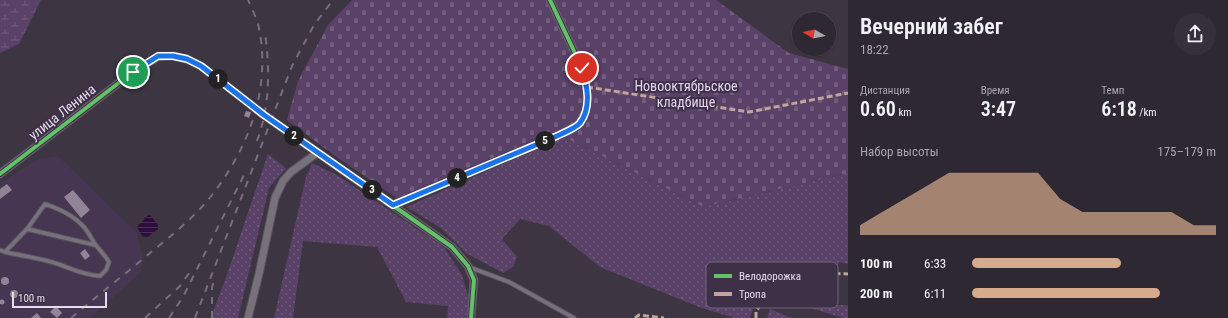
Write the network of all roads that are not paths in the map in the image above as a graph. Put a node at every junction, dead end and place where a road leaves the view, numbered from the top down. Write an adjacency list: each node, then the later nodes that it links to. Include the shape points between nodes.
1 (550, 0): 4 (street, via 582,68 588,87 586,110 579,124 557,136)
2 (317, 153): 3 (street, улица Ленина, via 201,66 187,59 158,56 133,72); 4 (street, улица Ленина); 10 (street, via 291,172 283,181 275,198)
3 (0, 174)
4 (393, 205): 9 (street, улица Ленина, via 452,247)
5 (27, 229): 6 (lane); 6 (lane, via 46,204 74,218 86,230); 8 (lane)
6 (95, 245): 8 (lane, via 109,262 100,276 90,276 57,263)
7 (0, 250): 8 (lane)
8 (5, 252)
9 (468, 266): 11 (street, улица Ленина, via 474,280); 12 (lane, via 509,282)
10 (248, 318)
11 (470, 318)
12 (574, 318)

